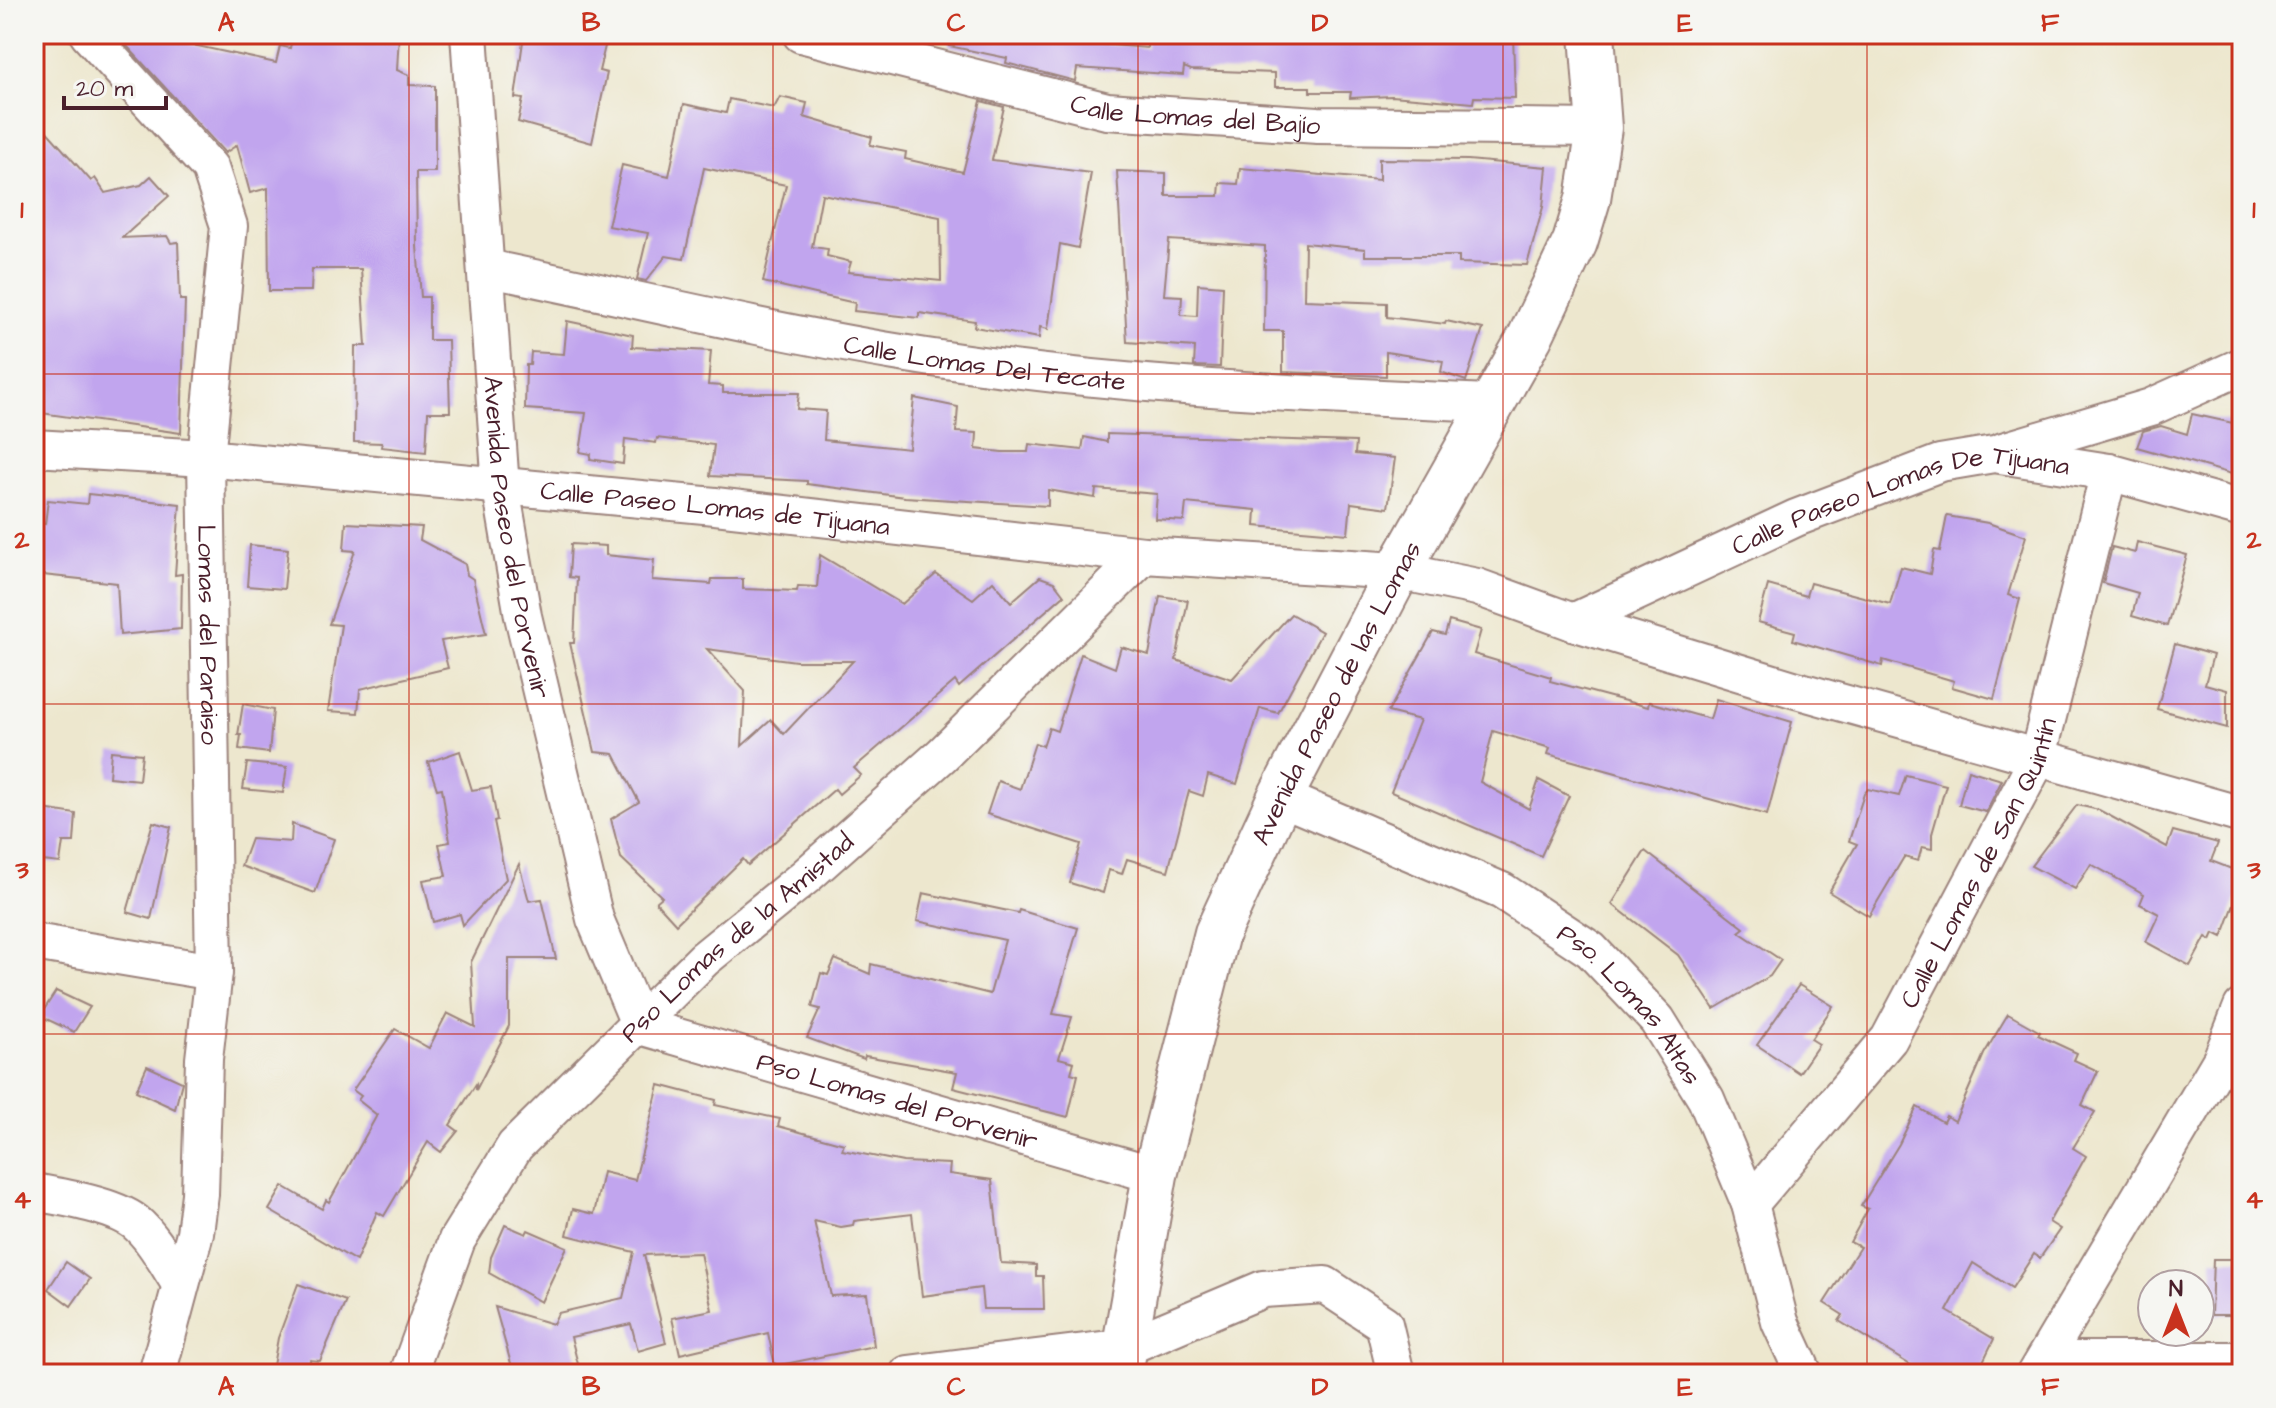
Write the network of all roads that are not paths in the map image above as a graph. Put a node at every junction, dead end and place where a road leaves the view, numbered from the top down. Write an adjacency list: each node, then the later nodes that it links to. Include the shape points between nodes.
1 (88, 34): 11 (street, Lomas del Paraiso, via 210,168 229,226)
2 (469, 34): 6 (street, Avenida Paseo del Porvenir)
3 (801, 34): 5 (street, Calle Lomas del Bajío, via 1107,111 1318,125)
4 (1592, 34): 5 (street, Avenida Paseo de las Lomas)
5 (1599, 128): 8 (street, Avenida Paseo de las Lomas, via 1575,242 1530,337)
6 (486, 268): 8 (street, Calle Lomas Del Tecate, via 895,352 1107,378); 13 (street, Avenida Paseo del Porvenir)
7 (2242, 366): 10 (street, via 2151,407)
8 (1490, 403): 16 (street, Avenida Paseo de las Lomas)
9 (34, 448): 11 (street, Calle Paseo Lomas de Tijuana)
10 (1994, 454): 12 (street, Calle Paseo Lomas De Tijuana); 17 (street, Calle Paseo Lomas De Tijuana, via 1940,463 1796,518)
11 (206, 458): 13 (street, Calle Paseo Lomas de Tijuana); 22 (street, Lomas del Paraiso)
12 (2109, 472): 14 (street, Calle Paseo Lomas De Tijuana); 18 (street, Calle Lomas de San Quintín)
13 (501, 488): 15 (street, Calle Paseo Lomas de Tijuana, via 715,506); 24 (street, Avenida Paseo del Porvenir, via 523,616 595,919)
14 (2242, 509)
15 (1144, 555): 16 (street, Calle Paseo Lomas de Tijuana); 24 (street, Pso Lomas de la Amistad, via 942,755 704,959)
16 (1398, 571): 17 (street, via 1477,587); 19 (street, Avenida Paseo de las Lomas)
17 (1573, 622): 18 (street)
18 (2037, 760): 20 (street); 28 (street, Calle Lomas de San Quintín, via 1889,1039)
19 (1280, 797): 26 (street, Avenida Paseo de las Lomas, via 1217,933); 28 (street, Pso. Lomas Altas, via 1502,891 1591,950 1657,1020 1706,1099)
20 (2242, 815)
21 (34, 942): 22 (street)
22 (214, 972): 29 (street, Lomas del Paraiso, via 204,1059 200,1194 195,1233)
23 (2242, 1007): 25 (street)
24 (640, 1026): 26 (street, Pso Lomas del Porvenir); 34 (street, Pso Lomas de la Amistad, via 594,1064 515,1146 457,1240)
25 (2231, 1060): 32 (street)
26 (1155, 1175): 30 (street, Avenida Paseo de las Lomas)
27 (34, 1192): 29 (street, via 74,1199 132,1220)
28 (1750, 1204): 37 (street, Pso. Lomas Altas, via 1780,1322)
29 (179, 1282): 33 (street, Lomas del Paraiso)
30 (1123, 1360): 35 (street); 36 (street, via 1263,1289 1325,1285 1384,1324)
31 (2242, 1360): 32 (street)
32 (2040, 1367)
33 (157, 1374)
34 (408, 1374)
35 (908, 1374)
36 (1396, 1374)
37 (1804, 1374)

